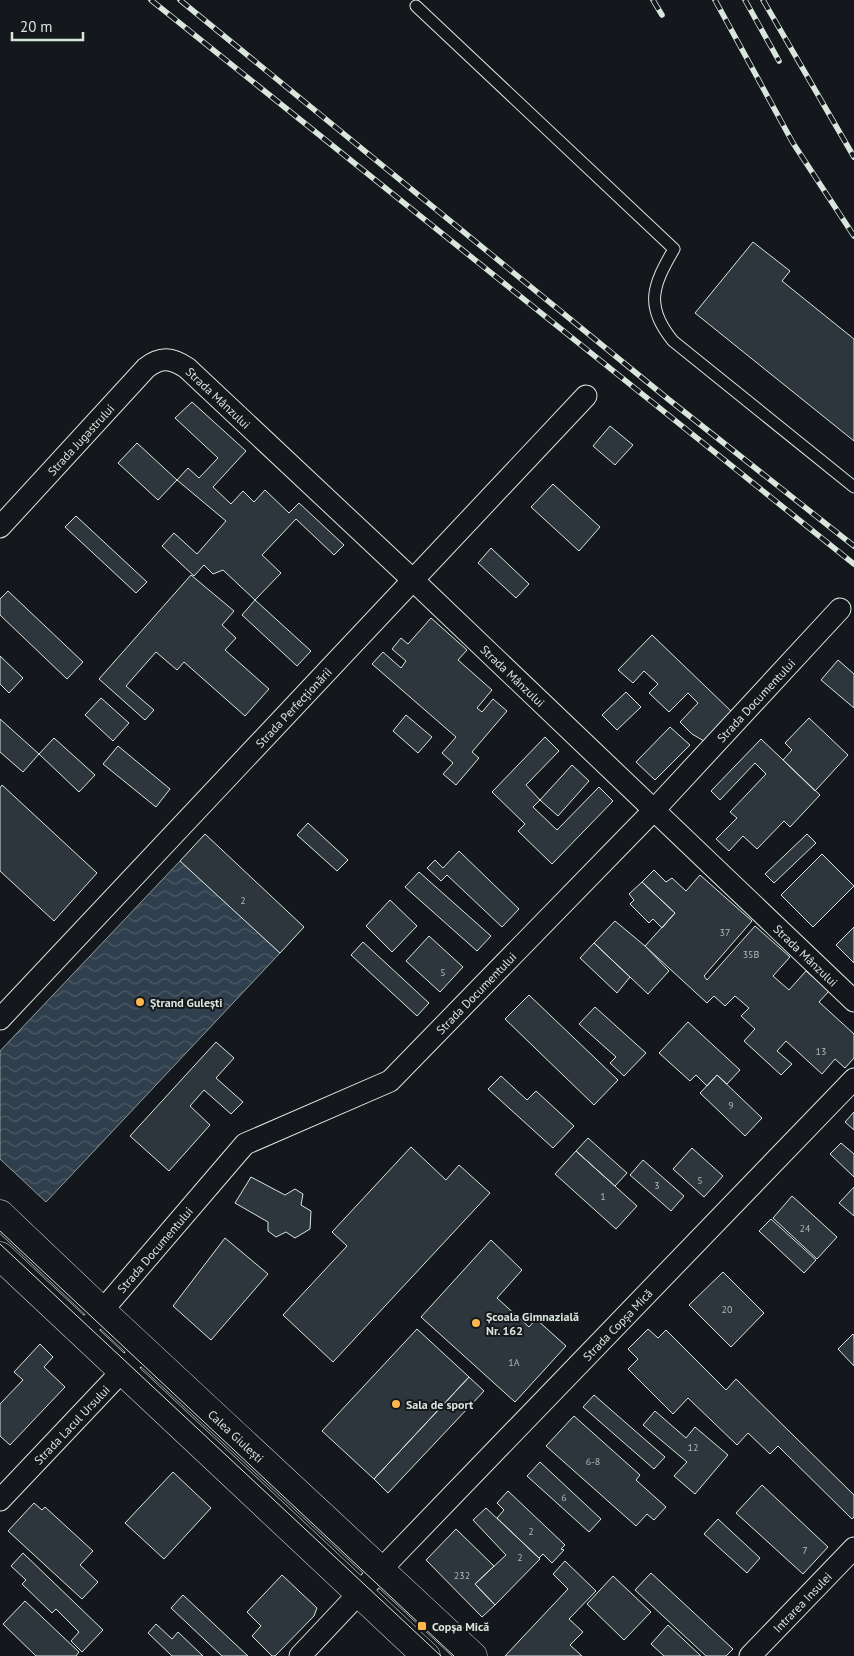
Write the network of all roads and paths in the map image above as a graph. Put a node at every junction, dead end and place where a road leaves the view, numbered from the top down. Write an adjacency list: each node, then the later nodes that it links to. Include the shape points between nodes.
1 (416, 6): 4 (lane, via 674,249 656,286 654,303 656,316 673,341)
2 (165, 359): 5 (street, Strada Jugastrului, via 146,368); 6 (street, Strada Mânzului, via 187,368)
3 (586, 396): 6 (street, Strada Perfecționării)
4 (854, 486)
5 (0, 527)
6 (414, 581): 8 (street, Strada Mânzului); 10 (street, Strada Perfecționării)
7 (840, 609): 8 (street, Strada Documentului)
8 (653, 811): 9 (street, Strada Mânzului); 14 (street, Strada Documentului, via 390,1081 245,1144)
9 (854, 1001)
10 (0, 1019)
11 (854, 1079): 20 (street, Strada Copșa Mică)
12 (0, 1214): 14 (main road, Calea Giulești)
13 (0, 1256): 15 (main road)
14 (102, 1311): 15 (street, Strada Documentului); 16 (main road, Calea Giulești)
15 (83, 1333): 17 (main road)
16 (143, 1349): 17 (street, Strada Lacul Ursului); 20 (main road, Calea Giulești)
17 (122, 1371): 18 (street, Strada Lacul Ursului); 21 (main road)
18 (0, 1500)
19 (854, 1548): 25 (street, Intrarea Insulei)
20 (380, 1570): 21 (street, Strada Copșa Mică); 24 (main road, Calea Giulești)
21 (360, 1593): 22 (street, Strada Copșa Mică); 23 (main road)
22 (300, 1656)
23 (426, 1656)
24 (473, 1656)
25 (750, 1656)

